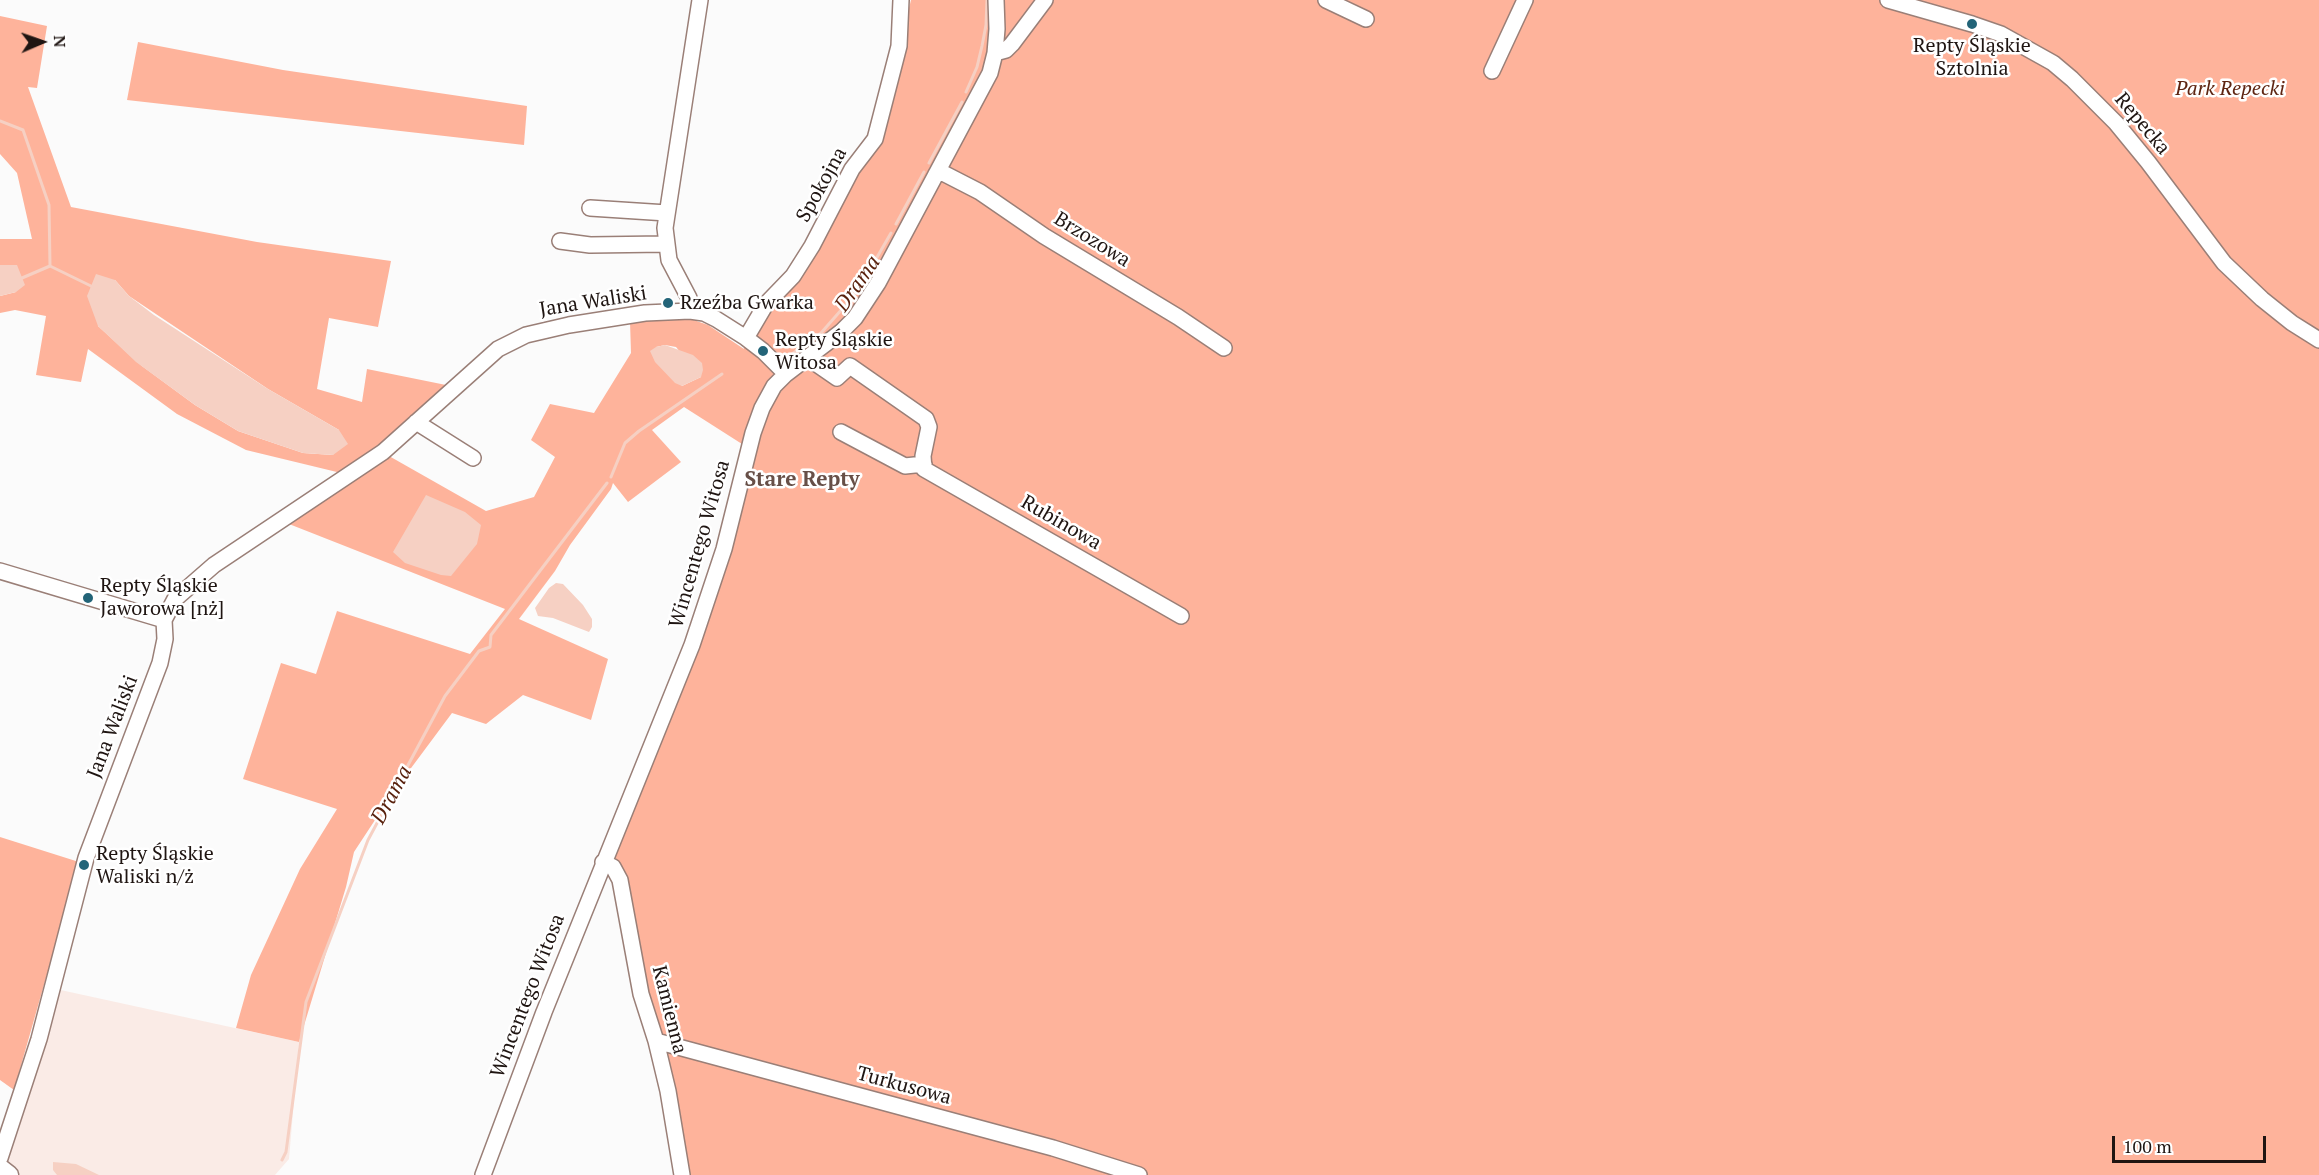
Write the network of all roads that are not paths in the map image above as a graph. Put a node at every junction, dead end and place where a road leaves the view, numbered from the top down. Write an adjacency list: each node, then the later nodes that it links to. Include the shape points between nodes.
1 (700, 0): 13 (street)
2 (901, 0): 17 (street, Spokojna, via 899,46 875,139 852,169 813,246 793,276 766,304)
3 (996, 0): 9 (street, Wincentego Witosa)
4 (1045, 0): 9 (street, via 1012,44)
5 (1326, 0): 8 (street)
6 (1525, 0): 10 (street)
7 (1888, 0): 18 (street, Repecka, via 2001,34 2053,63 2116,123 2238,277 2292,323)
8 (1366, 19)
9 (995, 53): 11 (street, Wincentego Witosa, via 980,94)
10 (1492, 71)
11 (936, 174): 19 (street, Brzozowa, via 943,173 980,192); 20 (street, Wincentego Witosa, via 864,307)
12 (590, 208): 13 (street)
13 (667, 213): 15 (street)
14 (561, 241): 15 (street, via 590,245)
15 (665, 244): 16 (street)
16 (690, 311): 17 (street, Jana Waliski, via 704,313); 22 (street, Jana Waliski, via 645,313 525,335 498,349)
17 (746, 338): 21 (street, Jana Waliski)
18 (2319, 340)
19 (1224, 348)
20 (808, 358): 21 (street, Wincentego Witosa); 25 (street, via 837,378 850,366 926,419)
21 (786, 374): 29 (street, Wincentego Witosa, via 762,408 699,626)
22 (416, 422): 24 (street); 28 (street, Jana Waliski, via 383,452 190,584 175,599)
23 (841, 432): 25 (street, via 904,466)
24 (473, 458)
25 (924, 464): 27 (street, Rubinowa, via 924,469)
26 (0, 571): 28 (street)
27 (1181, 616)
28 (164, 620): 31 (street, Jana Waliski, via 160,663 86,858 39,1039)
29 (603, 862): 30 (street, Kamienna, via 613,867 620,880 642,994); 34 (street, Wincentego Witosa)
30 (656, 1041): 35 (street, Kamienna); 36 (street, Turkusowa)
31 (0, 1158)
32 (0, 1168): 33 (main road)
33 (9, 1175)
34 (483, 1175)
35 (682, 1175)
36 (1140, 1175)

